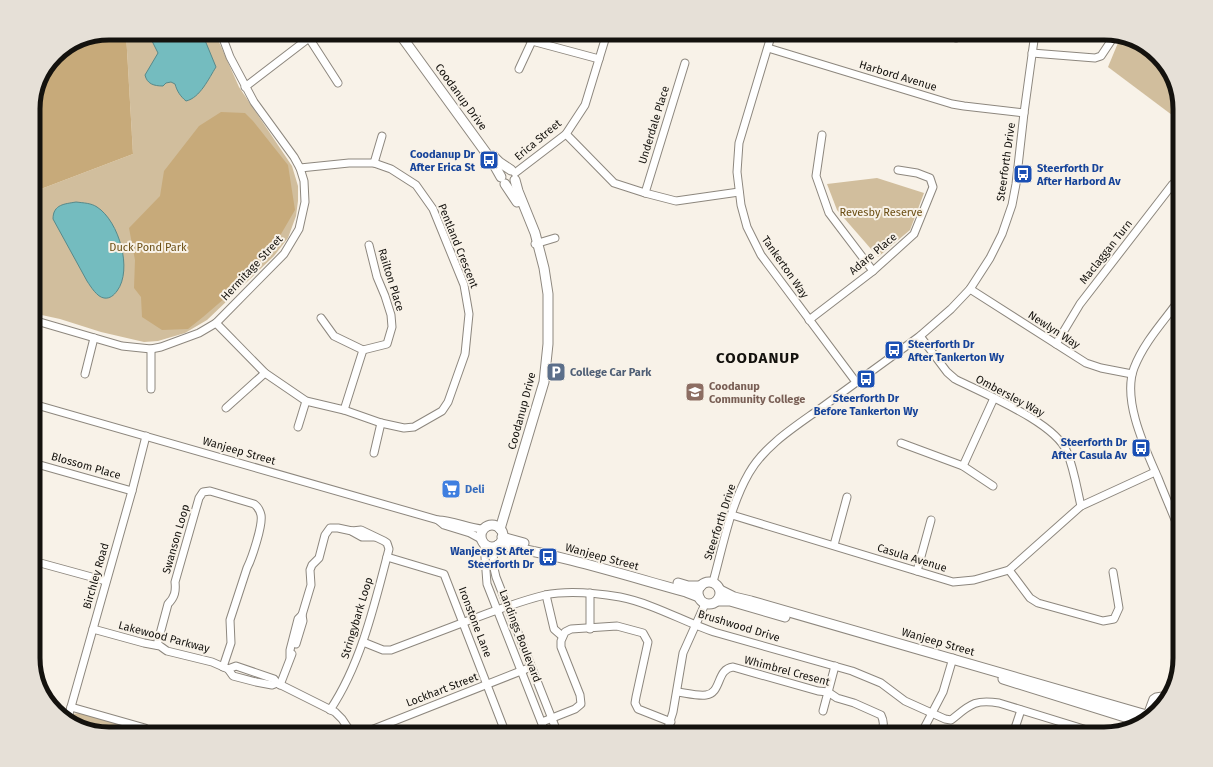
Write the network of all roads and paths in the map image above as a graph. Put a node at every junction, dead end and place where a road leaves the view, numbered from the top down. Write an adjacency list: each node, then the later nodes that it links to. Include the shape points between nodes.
1 (224, 40): 17 (street, Hermitage Street)
2 (306, 40): 17 (street)
3 (310, 40): 16 (street)
4 (404, 40): 26 (main road, Coodanup Drive)
5 (409, 40): 25 (main road, Coodanup Drive, via 495,158)
6 (605, 40): 13 (street, Erica Street)
7 (770, 40): 11 (street, Tankerton Way)
8 (1034, 40): 12 (street, Steerforth Drive)
9 (532, 41): 13 (street); 15 (street)
10 (1111, 41): 12 (street, via 1101,56 1094,58)
11 (768, 48): 18 (street, Harbord Avenue, via 952,104); 28 (street, Tankerton Way, via 739,143)
12 (1032, 53): 18 (street, Steerforth Drive)
13 (600, 59): 19 (street, Erica Street, via 585,105)
14 (685, 63): 29 (street, Underdale Place)
15 (519, 69)
16 (338, 83)
17 (246, 87): 23 (street, Hermitage Street)
18 (1024, 113): 34 (street, Steerforth Drive, via 1016,184 1009,213 990,258)
19 (566, 134): 25 (street, Erica Street); 29 (street, via 614,183)
20 (822, 135): 33 (street, via 816,176 829,213)
21 (382, 136): 22 (street)
22 (374, 163): 23 (street, Pentland Crescent); 55 (street, Pentland Crescent, via 391,169 416,185 433,209 464,285 469,314 465,354 448,402 442,411 414,427 404,428)
23 (300, 168): 39 (street, Hermitage Street, via 304,181 305,202 299,229 292,242 284,254)
24 (898, 170): 33 (street, Adare Place, via 930,178 933,187 914,234)
25 (514, 174): 26 (main road, via 504,171); 26 (main road, via 510,185); 31 (main road, Coodanup Drive)
26 (503, 180): 31 (main road, Coodanup Drive, via 520,207)
27 (1173, 183): 42 (street, Maclaggan Turn, via 1080,304)
28 (739, 192): 29 (street, via 676,201); 37 (street, Tankerton Way, via 747,226 755,245)
29 (645, 193)
30 (555, 238): 31 (street)
31 (536, 244): 72 (main road, Coodanup Drive, via 544,300 542,365 501,510)
32 (369, 245): 44 (street, Railton Place, via 377,277 389,306 392,327 387,344)
33 (872, 270): 37 (street, Adare Place)
34 (970, 289): 40 (street, Steerforth Drive); 42 (street, Newlyn Way)
35 (1173, 309): 47 (street, via 1143,350)
36 (321, 318): 44 (street, via 334,336)
37 (809, 320): 48 (street, Tankerton Way)
38 (40, 322): 41 (street, Hermitage Street)
39 (216, 323): 43 (street, Hermitage Street, via 193,336); 45 (street, Pentland Crescent)
40 (920, 336): 48 (street, Steerforth Drive); 50 (street, Ombersley Way, via 955,379)
41 (94, 338): 43 (street, Hermitage Street, via 122,346); 46 (street)
42 (1056, 344): 47 (street, Newlyn Way, via 1086,363)
43 (151, 349): 49 (street)
44 (363, 350): 54 (street)
45 (265, 373): 51 (street, Pentland Crescent); 53 (street)
46 (85, 374)
47 (1132, 374): 62 (street, via 1131,389 1137,424)
48 (856, 382): 68 (street, Steerforth Drive, via 782,436 758,460 741,488)
49 (151, 389)
50 (994, 398): 61 (street); 66 (street, Ombersley Way, via 1029,416 1053,433 1066,451)
51 (306, 401): 54 (street, Pentland Crescent); 56 (street)
52 (40, 406): 57 (street, Wanjeep Street)
53 (226, 408)
54 (344, 410): 55 (street, Pentland Crescent)
55 (381, 422): 59 (street)
56 (298, 427)
57 (146, 436): 64 (street, Birchley Road); 69 (street, Wanjeep Street)
58 (901, 443): 61 (street)
59 (374, 453)
60 (40, 465): 64 (street, Blossom Place)
61 (963, 466): 63 (street)
62 (1155, 472): 66 (street, Casula Avenue); 67 (street)
63 (993, 486)
64 (132, 491): 80 (street, Birchley Road)
65 (846, 497): 74 (street)
66 (1081, 506): 77 (street, Casula Avenue)
67 (1173, 515)
68 (732, 516): 74 (street, Casula Avenue); 81 (street, Steerforth Drive)
69 (438, 520): 71 (street, Wanjeep Street); 73 (street, Wanjeep Street, via 444,525 470,533)
70 (931, 520): 78 (street)
71 (483, 529): 72 (main road, via 488,526); 73 (main road)
72 (498, 537): 73 (main road, via 490,547); 82 (main road, Wanjeep Street, via 688,586); 86 (main road, Wanjeep Street, via 543,553 686,592); 88 (street, Landings Boulevard, via 493,564)
73 (482, 541): 89 (street, Landings Boulevard, via 488,584)
74 (834, 545): 78 (street, Casula Avenue)
75 (387, 557): 90 (street, Ironstone Lane, via 444,574); 95 (street, Stringybark Loop); 102 (street, Stringybark Loop, via 389,549 382,539 361,530 330,528 325,535 319,558 310,570 311,586 302,615 303,622 294,651)
76 (40, 563): 80 (street)
77 (1009, 570): 78 (street, Casula Avenue, via 974,580 953,582); 79 (street, via 1030,598 1038,603 1103,621 1114,620 1119,608)
78 (917, 571)
79 (1113, 572)
80 (106, 581): 92 (street, Birchley Road)
81 (713, 582): 82 (main road, via 706,582); 83 (main road)
82 (700, 586): 86 (main road, via 698,591)
83 (720, 590): 87 (main road); 97 (main road, Wanjeep Street, via 734,597)
84 (590, 593): 85 (street, Brushwood Drive); 91 (street, Brushwood Drive, via 647,604); 93 (street)
85 (546, 595): 88 (street, Brushwood Drive); 94 (street, via 554,629)
86 (702, 601): 87 (main road, via 712,604); 91 (street)
87 (717, 601): 97 (main road, Wanjeep Street, via 730,601)
88 (508, 606): 89 (street, Brushwood Drive); 99 (street, Landings Boulevard)
89 (497, 610): 90 (street, Brushwood Drive); 101 (street, Landings Boulevard)
90 (463, 623): 95 (street, Brushwood Drive, via 391,650 383,650); 103 (street, Ironstone Lane)
91 (695, 625): 98 (street, Brushwood Drive); 104 (street, via 683,653)
92 (93, 629): 96 (street, Lakewood Parkway); 107 (street, Birchley Road)
93 (590, 629): 94 (street, via 567,630); 117 (street, via 617,626 646,636 648,646 637,687 636,706 641,711)
94 (562, 636): 115 (street, via 561,646 581,704)
95 (363, 642): 108 (street, Stringybark Loop)
96 (157, 645): 100 (street, Lakewood Parkway, via 167,651 212,662); 100 (street, Swanson Loop, via 168,604 176,590 175,582 199,498 203,492 254,504 261,515 261,523 230,620 231,643)
97 (952, 661): 113 (street, via 943,692); 114 (main road, Wanjeep Street)
98 (835, 666): 105 (street); 113 (street, Brushwood Drive, via 881,683 905,702)
99 (532, 667): 101 (street, Lockhart Street); 115 (street, Landings Boulevard)
100 (225, 668): 102 (street, Lakewood Parkway, via 236,666 269,676)
101 (521, 671): 103 (street, Lockhart Street); 116 (street, Landings Boulevard)
102 (278, 684): 108 (street, Lakewood Parkway)
103 (487, 685): 120 (street, Lockhart Street); 121 (street, Ironstone Lane)
104 (678, 692): 105 (street, Whimbrel Cresent, via 706,695 712,693 723,672 733,667); 117 (street)
105 (828, 692): 111 (street); 125 (street, Whimbrel Cresent, via 881,715)
106 (1162, 696): 110 (street, via 1153,699)
107 (71, 706): 112 (street, Birchley Road); 118 (street)
108 (330, 710): 119 (street, Lakewood Parkway, via 339,715)
109 (1021, 710): 113 (street, Brushwood Drive, via 988,701 977,702 967,707 951,720); 127 (street); 128 (street, Brushwood Drive)
110 (1150, 710)
111 (823, 711)
112 (68, 714)
113 (931, 714): 126 (street)
114 (1140, 717)
115 (551, 718): 116 (street); 123 (street, Landings Boulevard)
116 (542, 722): 122 (street, Landings Boulevard)
117 (670, 722): 124 (street)
118 (142, 727)
119 (347, 727)
120 (379, 727)
121 (503, 727)
122 (543, 727)
123 (554, 727)
124 (668, 727)
125 (884, 727)
126 (924, 727)
127 (1015, 727)
128 (1077, 727)

